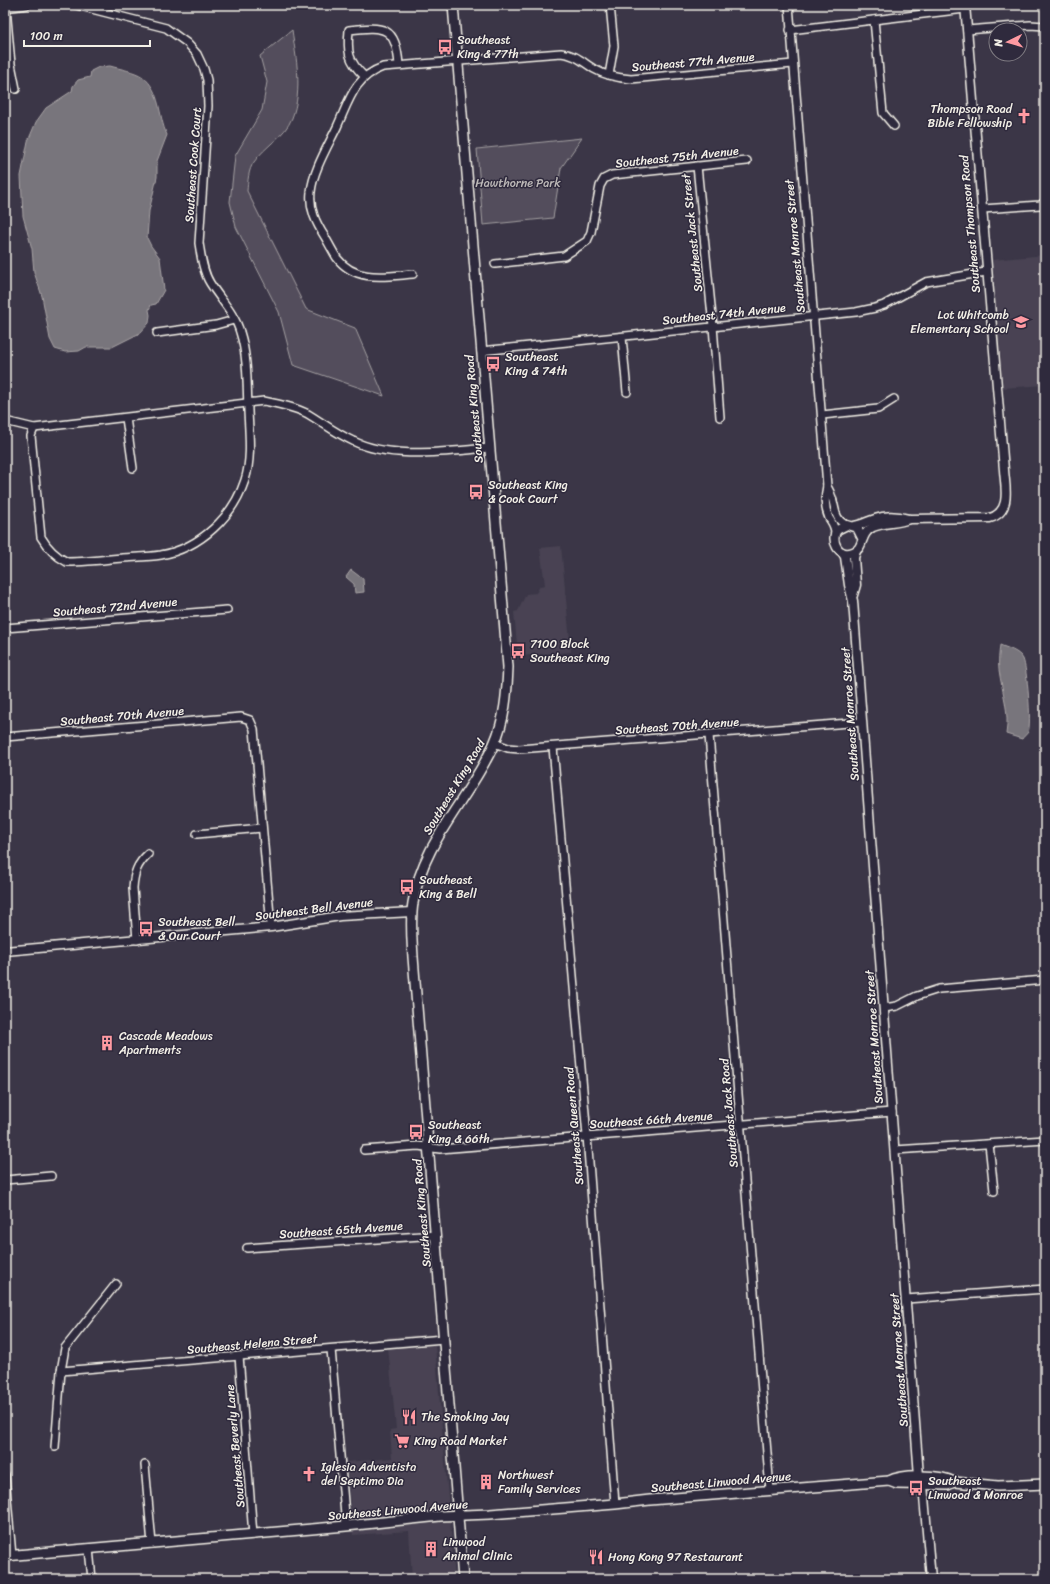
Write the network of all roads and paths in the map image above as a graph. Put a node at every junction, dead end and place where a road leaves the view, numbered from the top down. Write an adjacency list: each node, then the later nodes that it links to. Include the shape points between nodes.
1 (27, 5): 7 (street)
2 (76, 5): 27 (street, Southeast Cook Court, via 166,28 187,43 197,54 207,80 208,106 199,243 209,282)
3 (453, 5): 12 (main road, Southeast King Road)
4 (610, 5): 15 (street, via 614,46)
5 (789, 5): 10 (street, Southeast Monroe Street)
6 (965, 7): 8 (street); 11 (street, Southeast Thompson Road)
7 (6, 8): 17 (street)
8 (874, 20): 10 (street); 18 (street, via 883,113)
9 (1045, 26): 11 (street)
10 (790, 30): 13 (street, Southeast Monroe Street)
11 (967, 30): 22 (street, Southeast Thompson Road)
12 (458, 62): 14 (street, Southeast 77th Avenue); 15 (street, Southeast 77th Avenue, via 561,53 577,56); 31 (main road, Southeast King Road)
13 (793, 64): 15 (street, Southeast 77th Avenue, via 639,79 623,79); 26 (street, Southeast Monroe Street)
14 (398, 65): 16 (street, Southeast 77th Avenue, via 372,70); 16 (street, via 398,50 389,33 379,28 349,30 347,44 350,58)
15 (609, 75)
16 (364, 76): 25 (street, via 357,85 315,176 311,205 316,222 345,267 366,276)
17 (16, 89)
18 (894, 126)
19 (747, 161): 20 (street, Southeast 75th Avenue)
20 (697, 166): 23 (street, Southeast 75th Avenue, via 612,175 604,179 600,186 587,241 564,256); 28 (street, Southeast Jack Street)
21 (1045, 202): 22 (street)
22 (982, 209): 24 (street, Southeast Thompson Road)
23 (495, 264)
24 (986, 272): 26 (street, Southeast 74th Avenue, via 926,282 875,308); 43 (street, Southeast Thompson Road, via 1005,503 1001,512 994,517)
25 (413, 274)
26 (813, 316): 28 (street, Southeast 74th Avenue); 35 (street, Southeast Monroe Street)
27 (234, 320): 29 (street, via 216,326); 34 (street, Southeast Cook Court, via 240,331 243,346)
28 (712, 326): 30 (street, Southeast 74th Avenue); 36 (street, Southeast Jack Street)
29 (157, 333)
30 (622, 337): 31 (street, Southeast 74th Avenue); 32 (street)
31 (481, 351): 40 (main road, Southeast King Road)
32 (627, 392)
33 (894, 399): 35 (street, via 878,409)
34 (248, 402): 37 (street); 39 (street, Southeast Cook Court, via 248,463 245,480 235,504 219,524 203,538 162,555 67,562 48,549 41,537 39,521 31,436); 40 (street, via 282,404 307,414 353,441 385,451)
35 (822, 415): 42 (street, Southeast Monroe Street)
36 (720, 417)
37 (126, 418): 39 (street); 41 (street)
38 (5, 422): 39 (street)
39 (34, 428)
40 (490, 448): 55 (main road, Southeast King Road, via 508,667 503,714)
41 (133, 468)
42 (827, 486): 44 (street, Southeast Monroe Street, via 836,515 841,522); 45 (street, Southeast Monroe Street, via 826,505)
43 (909, 519): 44 (street, via 899,516 884,517); 46 (street, via 900,523 876,526)
44 (851, 526): 45 (street, via 840,527); 46 (street, via 860,531)
45 (835, 533): 48 (street, via 835,543)
46 (862, 538): 47 (street)
47 (856, 551): 48 (street); 49 (street, Southeast Monroe Street, via 856,585)
48 (842, 552): 49 (street, Southeast Monroe Street, via 846,557 849,585)
49 (853, 595): 52 (street, Southeast Monroe Street)
50 (228, 610): 51 (street, Southeast 72nd Avenue)
51 (5, 628)
52 (862, 722): 53 (street, Southeast 70th Avenue); 65 (street, Southeast Monroe Street)
53 (709, 735): 56 (street, Southeast 70th Avenue); 67 (street, Southeast Jack Road)
54 (5, 737): 57 (street, Southeast 70th Avenue, via 241,717 250,720 254,730)
55 (494, 743): 56 (street, Southeast 70th Avenue, via 513,749); 60 (main road, Southeast King Road, via 430,852 417,884)
56 (553, 747): 68 (street, Southeast Queen Road)
57 (262, 828): 58 (street); 61 (street)
58 (197, 834)
59 (148, 854): 62 (street, via 139,863 133,881)
60 (412, 912): 61 (street, Southeast Bell Avenue, via 340,916); 71 (main road, Southeast King Road)
61 (271, 927): 62 (street, Southeast Bell Avenue)
62 (137, 940): 63 (street, Southeast Bell Avenue)
63 (5, 951)
64 (1045, 980): 65 (street, via 939,989 898,1006)
65 (884, 1008): 66 (street, Southeast Monroe Street)
66 (892, 1112): 67 (street, Southeast 66th Avenue); 73 (street, Southeast Monroe Street)
67 (740, 1125): 68 (street, Southeast 66th Avenue); 91 (street, Southeast Jack Road)
68 (586, 1136): 71 (street, Southeast 66th Avenue, via 440,1149); 92 (street, Southeast Queen Road)
69 (1045, 1140): 70 (street)
70 (989, 1144): 73 (street); 76 (street)
71 (429, 1147): 72 (street, Southeast 66th Avenue); 77 (main road, Southeast King Road)
72 (364, 1150)
73 (895, 1150): 81 (street, Southeast Monroe Street)
74 (51, 1176): 75 (street)
75 (5, 1180)
76 (994, 1191)
77 (436, 1235): 78 (street, Southeast 65th Avenue); 82 (main road, Southeast King Road)
78 (247, 1248)
79 (116, 1284): 85 (street, via 65,1348)
80 (1045, 1289): 81 (street)
81 (906, 1299): 89 (street, Southeast Monroe Street)
82 (444, 1339): 83 (street, Southeast Helena Street); 93 (main road, Southeast King Road)
83 (331, 1349): 84 (street, Southeast Helena Street); 94 (street)
84 (239, 1356): 85 (street, Southeast Helena Street); 95 (street, Southeast Beverly Lane)
85 (61, 1371): 86 (street)
86 (55, 1447)
87 (145, 1465): 96 (street)
88 (5, 1475): 98 (street)
89 (921, 1481): 90 (main road, Southeast Linwood Avenue, via 949,1479 954,1482 998,1486); 91 (main road, Southeast Linwood Avenue, via 896,1477 889,1481); 101 (street, Southeast Monroe Street)
90 (1045, 1484)
91 (770, 1490): 92 (main road, Southeast Linwood Avenue)
92 (615, 1504): 93 (main road, Southeast Linwood Avenue)
93 (458, 1516): 94 (main road, Southeast Linwood Avenue); 100 (main road, Southeast King Road)
94 (346, 1526): 95 (main road, Southeast Linwood Avenue)
95 (253, 1535): 96 (main road, Southeast Linwood Avenue)
96 (152, 1544): 97 (main road, Southeast Linwood Avenue)
97 (89, 1549): 98 (main road, Southeast Linwood Avenue); 99 (street)
98 (8, 1556)
99 (92, 1579)
100 (463, 1579)
101 (931, 1579)

